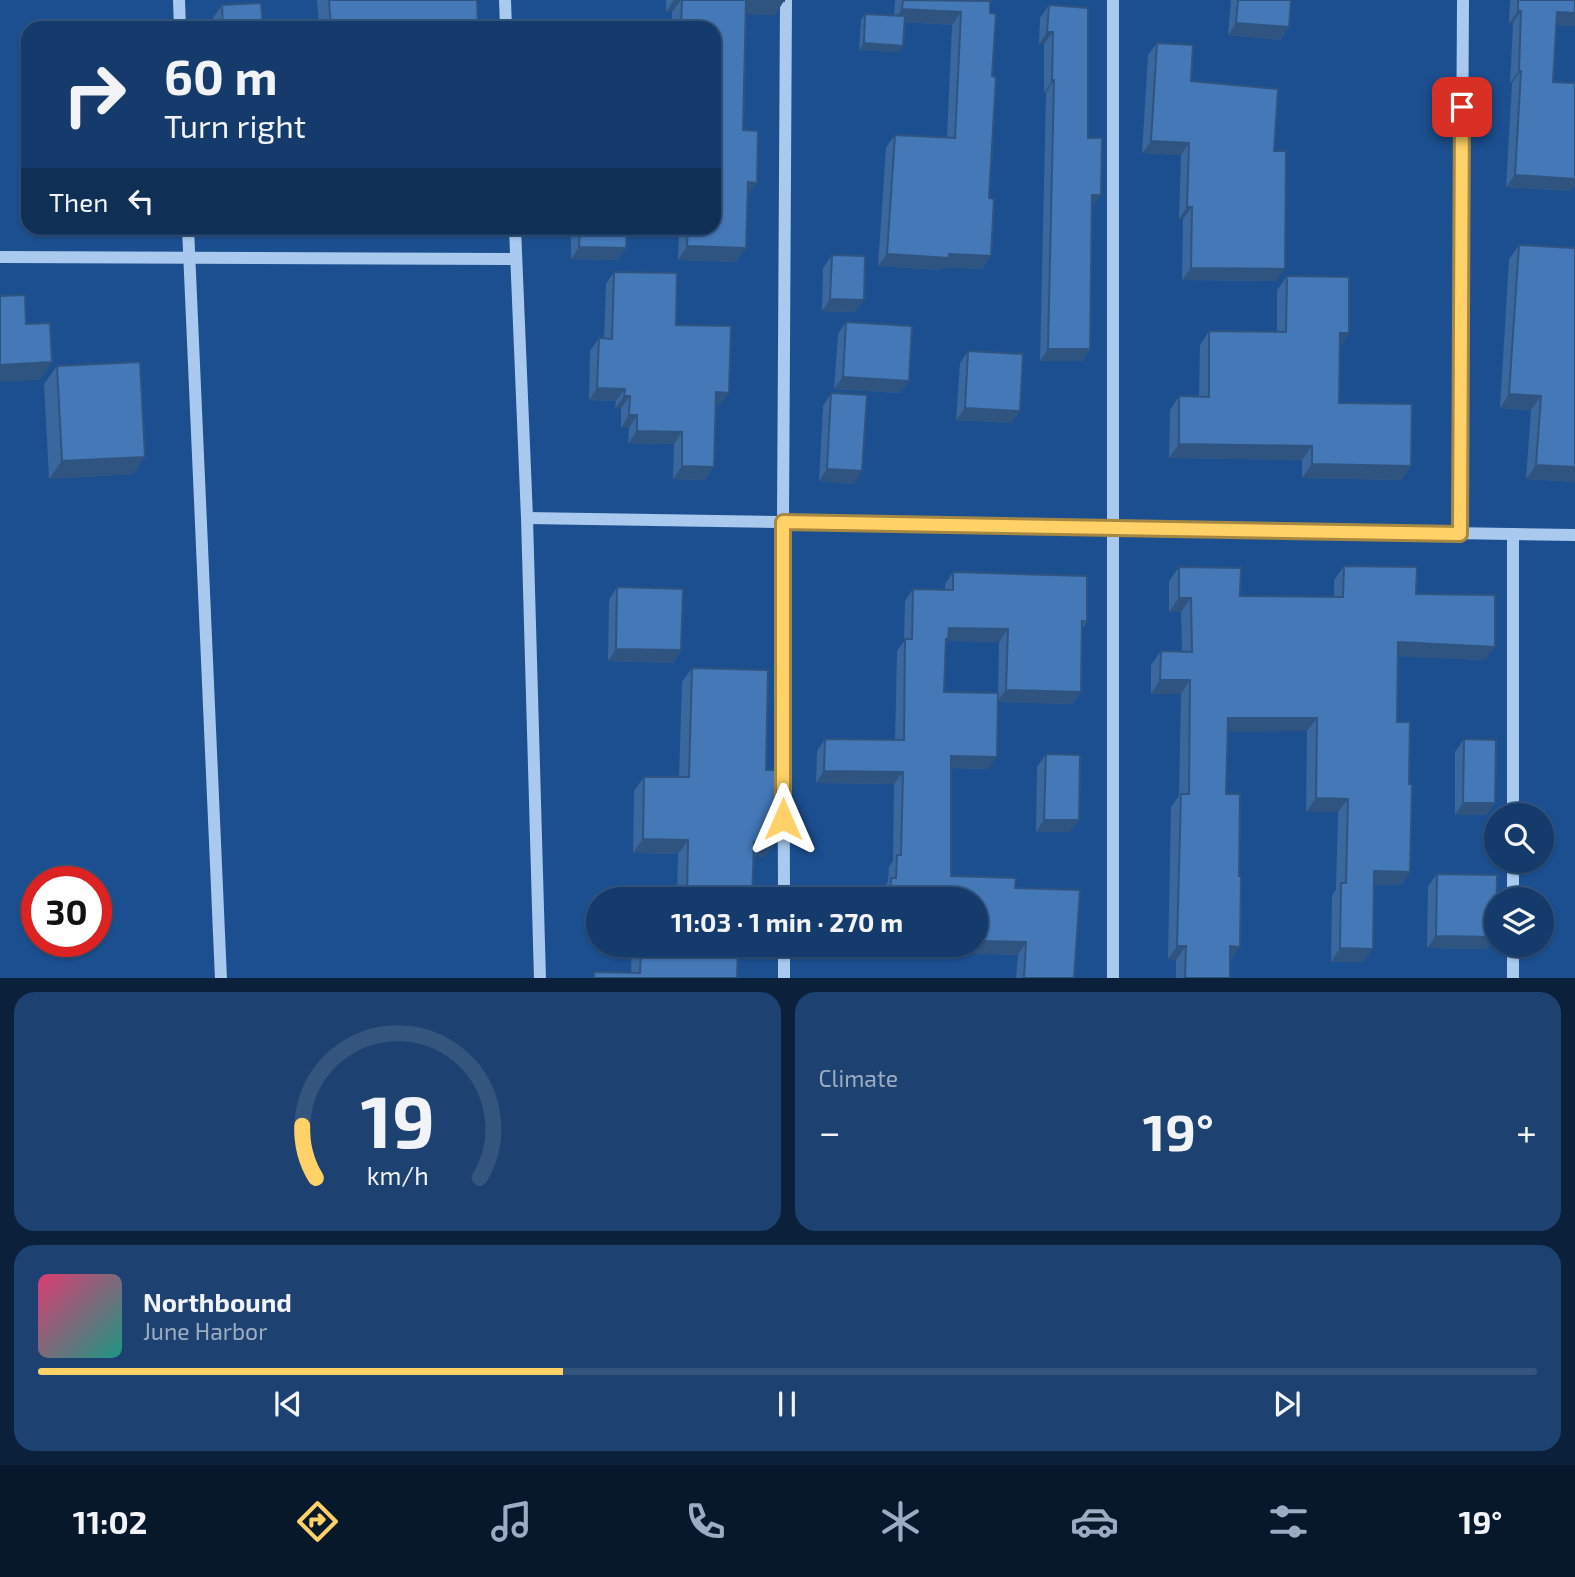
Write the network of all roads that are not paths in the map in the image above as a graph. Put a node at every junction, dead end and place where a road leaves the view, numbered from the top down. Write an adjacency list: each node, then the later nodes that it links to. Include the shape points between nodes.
1 (179, 0): 6 (street)
2 (505, 0): 7 (street)
3 (786, 0): 14 (street)
4 (1113, 0): 15 (street)
5 (1462, 0): 16 (street)
6 (180, 21)
7 (506, 21)
8 (188, 235): 11 (street)
9 (515, 235): 12 (street)
10 (0, 257): 11 (street)
11 (190, 258): 12 (street); 23 (street)
12 (516, 259): 13 (street)
13 (527, 518): 14 (street); 24 (street)
14 (783, 522): 15 (street); 20 (street)
15 (1114, 528): 16 (street); 26 (street)
16 (1460, 534): 17 (street)
17 (1513, 534): 18 (street); 19 (street)
18 (1575, 536)
19 (1513, 803)
20 (784, 887)
21 (784, 957): 25 (street)
22 (1513, 957): 27 (street)
23 (221, 978)
24 (540, 978)
25 (784, 978)
26 (1113, 978)
27 (1513, 978)

